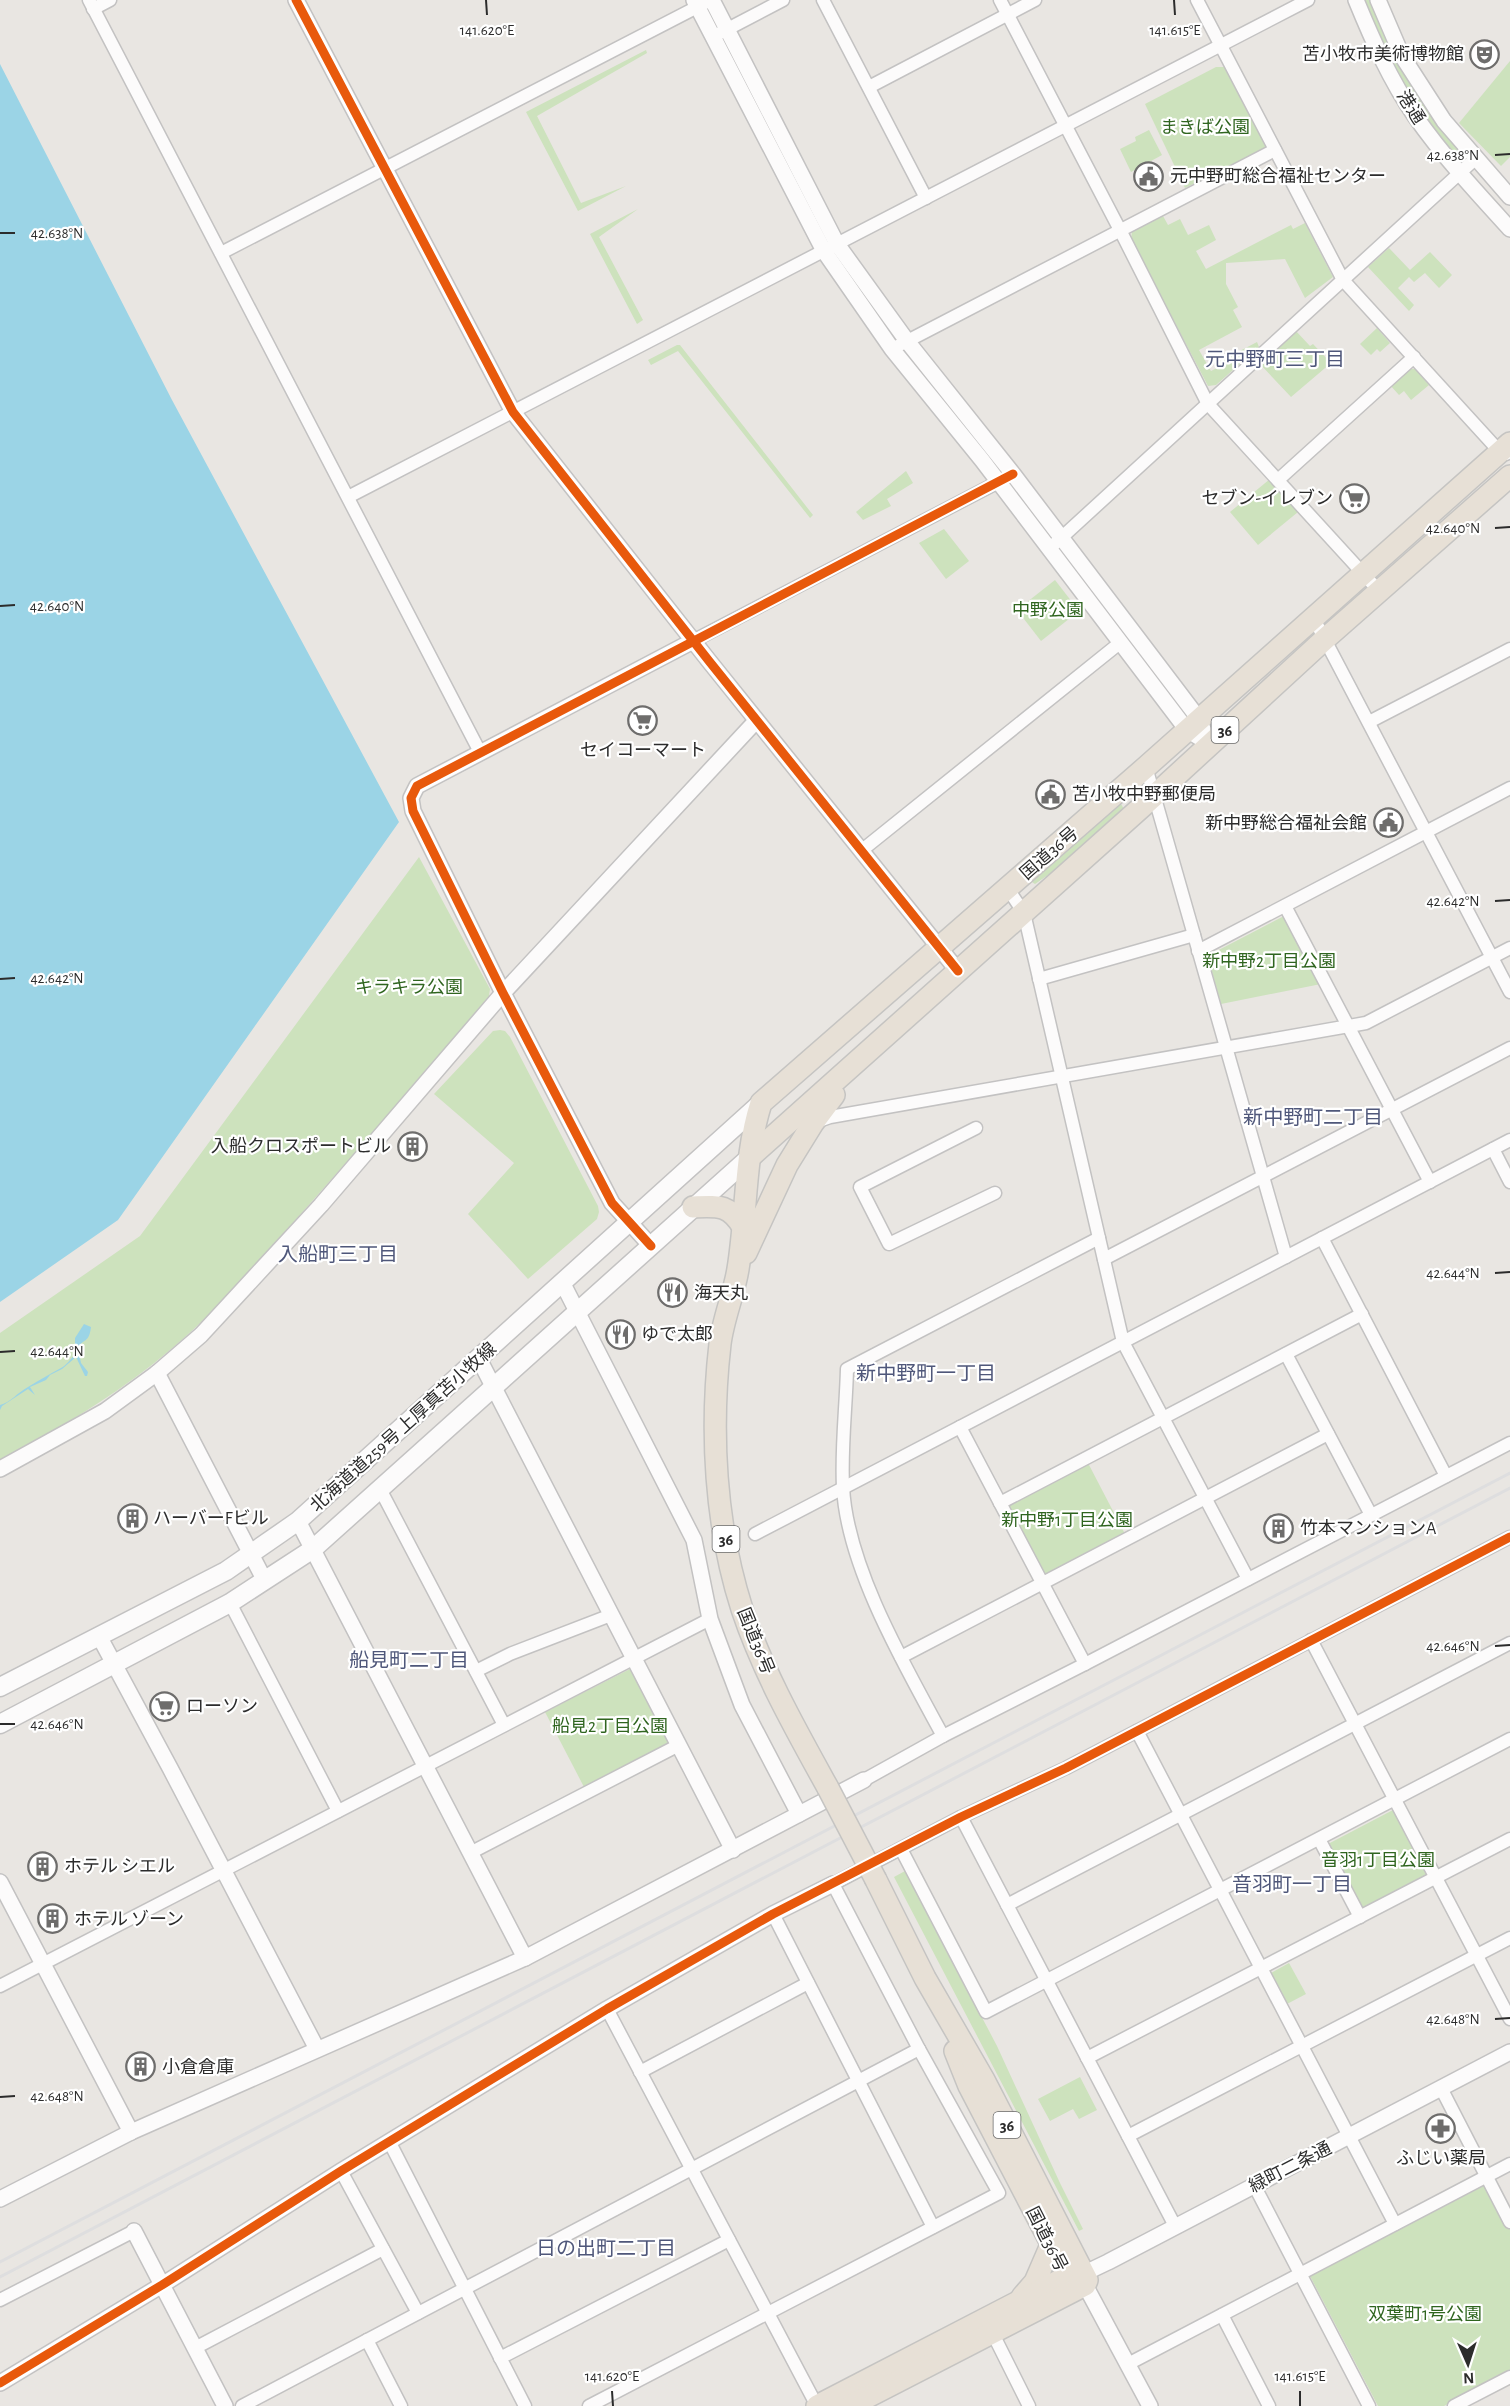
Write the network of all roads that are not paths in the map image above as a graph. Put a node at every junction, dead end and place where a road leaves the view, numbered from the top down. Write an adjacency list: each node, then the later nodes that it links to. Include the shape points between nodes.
1 (110, 0): 12 (street)
2 (296, 0): 20 (street)
3 (783, 0): 14 (street)
4 (823, 0): 16 (street)
5 (1000, 0): 13 (street)
6 (1035, 0): 13 (street)
7 (1197, 0): 15 (street)
8 (1308, 0): 15 (street)
9 (1356, 0): 21 (street, 港通, via 1376,48 1414,114)
10 (1378, 0): 19 (street, 港通, via 1402,56 1444,121)
11 (704, 2): 14 (street); 20 (street)
12 (91, 4): 27 (street)
13 (1008, 14): 16 (street); 17 (street)
14 (720, 33): 26 (street)
15 (1221, 46): 17 (street); 18 (street)
16 (868, 87): 23 (street)
17 (1066, 126): 23 (street); 25 (street)
18 (1275, 150): 25 (street); 28 (street)
19 (1475, 159): 21 (street); 22 (street, 港通)
20 (384, 169): 27 (street); 33 (street)
21 (1459, 174): 24 (street, 港通); 28 (street)
22 (1510, 197)
23 (926, 198): 26 (street)
24 (1510, 229)
25 (1120, 230): 29 (street); 32 (street)
26 (830, 247): 29 (street); 30 (street); 33 (street)
27 (221, 253): 38 (street)
28 (1343, 280): 31 (street); 32 (street)
29 (907, 341): 30 (street); 36 (street)
30 (892, 349): 36 (street)
31 (1414, 357): 34 (street); 37 (street)
32 (1208, 404): 37 (street); 39 (street)
33 (513, 412): 38 (street); 44 (street)
34 (1507, 450): 40 (highway, 国道36号 / 36)
35 (1510, 476): 41 (highway, 国道36号 / 36)
36 (1006, 478): 39 (street); 44 (street)
37 (1278, 480): 40 (street)
38 (348, 497): 51 (street)
39 (1055, 543): 45 (street); 49 (street)
40 (1363, 573): 41 (street); 42 (highway, 国道36号 / 36)
41 (1379, 591): 43 (highway, 国道36号 / 36)
42 (1313, 617): 43 (street); 49 (highway, 国道36号 / 36)
43 (1325, 639): 48 (street); 50 (highway, 国道36号 / 36)
44 (693, 641): 47 (street); 51 (street)
45 (1121, 642): 49 (street); 56 (street)
46 (1510, 649): 48 (street)
47 (756, 721): 56 (street); 68 (street)
48 (1369, 722): 55 (street)
49 (1193, 725): 50 (street); 52 (highway, 国道36号 / 36)
50 (1210, 744): 54 (highway, 国道36号 / 36)
51 (480, 752): 68 (street, via 417,786 411,798)
52 (1146, 767): 54 (street); 57 (highway, 国道36号 / 36)
53 (1510, 788): 55 (street)
54 (1154, 796): 59 (highway, 国道36号 / 36); 60 (street)
55 (1426, 832): 58 (street); 64 (street)
56 (861, 851): 62 (street)
57 (1008, 889): 59 (street); 62 (highway, 国道36号 / 36)
58 (1285, 906): 63 (street); 69 (street)
59 (1024, 913): 65 (highway, 国道36号 / 36); 66 (street)
60 (1194, 936): 63 (street); 66 (street)
61 (1510, 948): 64 (street)
62 (940, 949): 65 (street); 74 (highway, 国道36号 / 36)
63 (1198, 951): 70 (street)
64 (1492, 957): 67 (street); 69 (street, via 1366,1023)
65 (958, 971): 72 (highway, 国道36号 / 36)
66 (1039, 979): 73 (street)
67 (1510, 992)
68 (503, 993): 88 (street, via 612,1203); 102 (street, via 321,1205 201,1335)
69 (1348, 1028): 70 (street); 75 (street)
70 (1227, 1048): 73 (street); 82 (street)
71 (1510, 1048): 75 (street)
72 (868, 1052): 76 (highway, 国道36号 / 36); 81 (highway, 国道36号 / 36)
73 (1062, 1075): 76 (street); 90 (street)
74 (761, 1103): 79 (main road, 北海道道259号 上厚真苫小牧線); 81 (highway, 国道36号 / 36, via 753,1129)
75 (1392, 1110): 82 (street); 83 (street)
76 (813, 1123): 86 (highway, 国道36号 / 36, via 787,1165)
77 (976, 1128): 85 (street, via 860,1187 889,1244)
78 (1510, 1140): 80 (street)
79 (718, 1144): 81 (main road); 88 (main road, 北海道道259号 上厚真苫小牧線)
80 (1493, 1149): 83 (street); 84 (street)
81 (752, 1152): 86 (highway, 36, via 770,1170); 87 (main road, 北海道道259号 上厚真苫小牧線); 89 (highway, 国道36号 / 36)
82 (1263, 1177): 93 (street); 94 (street)
83 (1430, 1182): 91 (street)
84 (1510, 1182)
85 (995, 1193)
86 (770, 1203): 95 (highway, 国道36号 / 36)
87 (693, 1207): 89 (highway, via 719,1206 736,1214); 92 (main road, 北海道道259号 上厚真苫小牧線)
88 (630, 1223): 92 (street); 96 (main road, 北海道道259号 上厚真苫小牧線)
89 (743, 1227): 95 (highway, 国道36号 / 36)
90 (1099, 1238): 94 (street); 110 (street, via 847,1369)
91 (1322, 1238): 93 (street); 98 (street)
92 (651, 1246): 97 (main road, 北海道道259号 上厚真苫小牧線)
93 (1286, 1257): 99 (street)
94 (1104, 1259): 99 (street)
95 (738, 1270): 167 (highway, 国道36号 / 36, bridge, via 720,1342 716,1407 718,1487 729,1560 742,1609 792,1723)
96 (563, 1284): 97 (street); 101 (main road, 北海道道259号 上厚真苫小牧線)
97 (578, 1312): 103 (main road, 北海道道259号 上厚真苫小牧線); 125 (street, via 694,1540)
98 (1362, 1314): 100 (street); 109 (street)
99 (1123, 1342): 104 (street); 105 (street)
100 (1286, 1353): 104 (street); 106 (street)
101 (479, 1359): 103 (street); 115 (main road, 北海道道259号 上厚真苫小牧線)
102 (157, 1373): 108 (street, via 105,1411); 119 (street)
103 (494, 1387): 111 (main road, 北海道道259号 上厚真苫小牧線); 124 (street)
104 (1163, 1418): 112 (street); 113 (street)
105 (960, 1427): 110 (street); 113 (street)
106 (1328, 1434): 112 (street); 114 (street)
107 (1510, 1443): 109 (street)
108 (0, 1469)
109 (1446, 1476): 114 (street)
110 (843, 1488): 116 (street); 129 (street, via 861,1567)
111 (380, 1489): 118 (main road, 北海道道259号 上厚真苫小牧線); 133 (street)
112 (1205, 1498): 120 (street); 122 (street)
113 (1000, 1503): 122 (street)
114 (1371, 1515): 120 (street)
115 (298, 1521): 118 (street); 119 (main road, 北海道道259号 上厚真苫小牧線)
116 (755, 1534)
117 (1510, 1537): 127 (street)
118 (313, 1549): 121 (main road, 北海道道259号 上厚真苫小牧線); 142 (street)
119 (251, 1554): 121 (street); 126 (main road, 北海道道259号 上厚真苫小牧線, via 226,1571)
120 (1248, 1579): 132 (street)
121 (265, 1581): 123 (main road, 北海道道259号 上厚真苫小牧線)
122 (1042, 1583): 129 (street); 132 (street)
123 (230, 1603): 131 (main road, 北海道道259号 上厚真苫小牧線); 145 (street)
124 (611, 1615): 130 (street); 133 (street)
125 (710, 1619): 130 (street); 146 (street, via 742,1705)
126 (99, 1636): 131 (street); 134 (main road, 北海道道259号 上厚真苫小牧線)
127 (1311, 1640): 136 (street); 138 (street)
128 (1510, 1643): 136 (street)
129 (901, 1657): 139 (street)
130 (634, 1658): 137 (street); 141 (street)
131 (113, 1663): 135 (main road, 北海道道259号 上厚真苫小牧線); 154 (street)
132 (1085, 1664): 139 (street)
133 (476, 1671): 137 (street)
134 (0, 1687)
135 (0, 1724)
136 (1355, 1724): 144 (street); 147 (street)
137 (504, 1725): 142 (street)
138 (1137, 1731): 147 (street); 148 (street)
139 (943, 1736): 143 (street)
140 (1510, 1739): 144 (street)
141 (679, 1745): 152 (street); 153 (street)
142 (425, 1766): 145 (street); 153 (street)
143 (864, 1780): 146 (street)
144 (1395, 1799): 149 (street); 155 (street)
145 (338, 1811): 154 (street)
146 (800, 1814): 152 (street)
147 (1180, 1814): 158 (street); 159 (street)
148 (961, 1817): 151 (street); 159 (street)
149 (1319, 1839): 158 (street); 161 (street)
150 (1510, 1839): 155 (street)
151 (901, 1848): 157 (street); 168 (street, via 986,2012)
152 (734, 1850): 164 (street)
153 (470, 1853): 164 (street)
154 (224, 1870): 165 (street); 174 (street)
155 (1436, 1877): 161 (street); 163 (street)
156 (0, 1882): 165 (street)
157 (833, 1884): 160 (street); 175 (street)
158 (1220, 1890): 166 (street); 168 (street)
159 (1007, 1905): 168 (street)
160 (773, 1914): 169 (street); 171 (street)
161 (1360, 1917): 166 (street)
162 (1510, 1938): 163 (street)
163 (1476, 1955): 172 (street); 173 (street)
164 (525, 1958): 174 (street)
165 (43, 1964): 170 (street); 181 (street)
166 (1261, 1968): 173 (street); 177 (street)
167 (925, 1978): 197 (highway, 国道36号 / 36, via 969,2086); 200 (highway, 国道36号 / 36, via 984,2080)
168 (1046, 1980): 177 (street)
169 (808, 1983): 178 (street); 179 (street)
170 (0, 1986)
171 (607, 2009): 178 (street); 184 (street)
172 (1510, 2019)
173 (1302, 2046): 182 (street); 183 (street)
174 (317, 2049): 181 (street)
175 (919, 2049): 179 (street); 194 (street, via 999,2193)
176 (1510, 2052): 180 (street, 緑町二条通)
177 (1087, 2058): 182 (street)
178 (640, 2072): 186 (street)
179 (859, 2081): 186 (street); 194 (street)
180 (1441, 2088): 183 (street, 緑町二条通); 188 (street)
181 (130, 2132): 190 (street)
182 (1128, 2136): 193 (street)
183 (1349, 2136): 189 (street, 緑町二条通); 192 (street)
184 (390, 2144): 187 (street); 202 (street)
185 (1510, 2164): 188 (street)
186 (692, 2169): 196 (street); 202 (street)
187 (341, 2171): 198 (street); 201 (street)
188 (1486, 2177): 191 (street); 192 (street)
189 (1254, 2185): 193 (street, 緑町二条通); 199 (street)
190 (0, 2199)
191 (1510, 2222)
192 (1395, 2224): 199 (street)
193 (1175, 2226): 200 (street, 緑町二条通)
194 (933, 2227): 206 (street)
195 (134, 2231): 201 (street); 203 (street)
196 (729, 2240): 206 (street); 211 (street)
197 (1051, 2245): 200 (highway, 国道36号 / 36); 204 (highway, via 1035,2282)
198 (383, 2249): 205 (street); 210 (street)
199 (1300, 2274): 207 (street); 225 (street)
200 (1079, 2278): 204 (highway, 国道36号); 208 (highway, 国道36号); 212 (street)
201 (162, 2285): 210 (street); 214 (street)
202 (464, 2288): 205 (street); 211 (street)
203 (0, 2300)
204 (1015, 2303): 220 (highway, 国道36号)
205 (418, 2313): 209 (street)
206 (768, 2313): 219 (street); 220 (street)
207 (1221, 2315): 212 (street); 224 (street)
208 (992, 2332): 221 (highway, 国道36号); 222 (street)
209 (367, 2340): 216 (street); 217 (street)
210 (195, 2348): 215 (street)
211 (500, 2358): 218 (street)
212 (1128, 2364): 223 (street)
213 (1510, 2377): 226 (street)
214 (0, 2382)
215 (225, 2406)
216 (242, 2406)
217 (401, 2406)
218 (525, 2406)
219 (590, 2406)
220 (817, 2406)
221 (850, 2406)
222 (1029, 2406)
223 (1150, 2406)
224 (1269, 2406)
225 (1369, 2406)
226 (1454, 2406)

